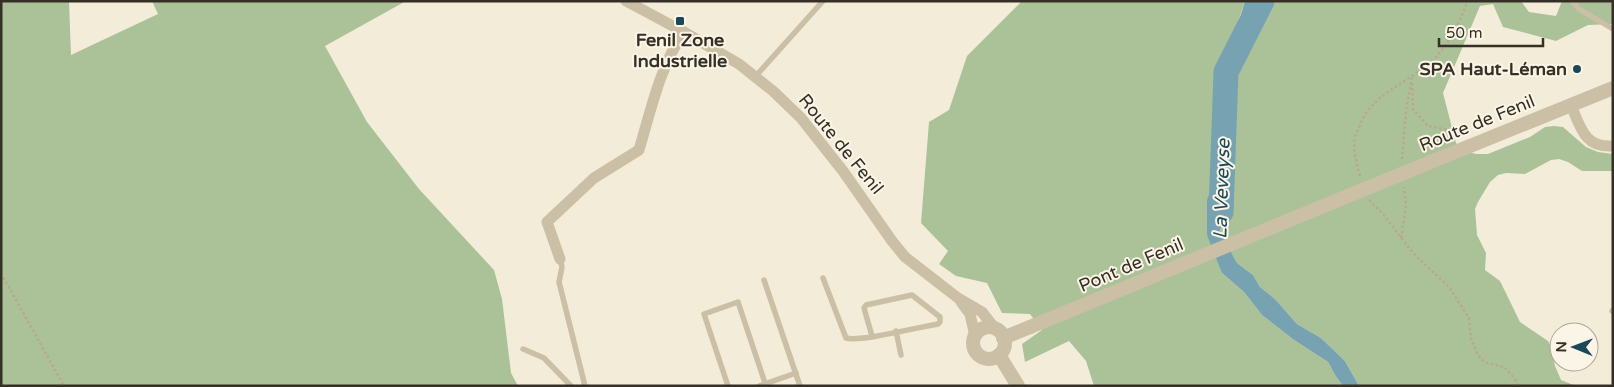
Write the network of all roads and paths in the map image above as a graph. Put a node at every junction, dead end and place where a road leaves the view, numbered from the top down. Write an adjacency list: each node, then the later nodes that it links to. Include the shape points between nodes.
1 (626, 1): 6 (street, Route de Fenil)
2 (823, 1): 8 (lane)
3 (1466, 1): 7 (path, via 1465,9 1445,45 1431,63)
4 (1572, 1): 5 (lane, via 1579,9)
5 (1613, 28)
6 (684, 32): 8 (street, Route de Fenil); 16 (street, via 674,46 659,84 639,150 594,178 547,222)
7 (1412, 76): 11 (path, via 1413,109 1428,126); 14 (path, via 1373,104 1361,121 1354,140)
8 (755, 77): 20 (street, Route de Fenil, via 801,118 905,257)
9 (1613, 88): 10 (street, Route de Fenil)
10 (1571, 105): 11 (street, Route de Fenil); 12 (street, via 1588,139 1603,146)
11 (1489, 137): 13 (street, Route de Fenil)
12 (1613, 146)
13 (1410, 170): 22 (street, Pont de Fenil, bridge, via 1030,327)
14 (1361, 181)
15 (1367, 195): 37 (path, via 1413,254 1449,287 1469,318 1471,339 1484,362 1504,367)
16 (560, 259): 32 (lane, via 559,282)
17 (1, 272): 30 (path)
18 (823, 278): 23 (lane, via 846,338)
19 (764, 280): 28 (lane)
20 (958, 298): 22 (street, Route de Fenil, via 982,312); 24 (street, Route de Fenil, via 970,314)
21 (896, 332): 23 (lane); 23 (lane, via 938,324 940,317 912,295 866,305 864,308); 26 (lane)
22 (1000, 334): 24 (street, via 986,328); 27 (street, via 1004,347)
23 (872, 336)
24 (975, 336): 27 (street, via 974,348 980,356 989,359)
25 (523, 349): 31 (lane, via 544,358)
26 (901, 355)
27 (999, 355): 36 (street)
28 (796, 373): 29 (lane); 35 (lane)
29 (766, 384): 33 (lane, via 738,302 704,314); 34 (lane)
30 (64, 386)
31 (571, 386)
32 (585, 386)
33 (728, 386)
34 (759, 386)
35 (800, 386)
36 (1018, 386)
37 (1518, 386)

